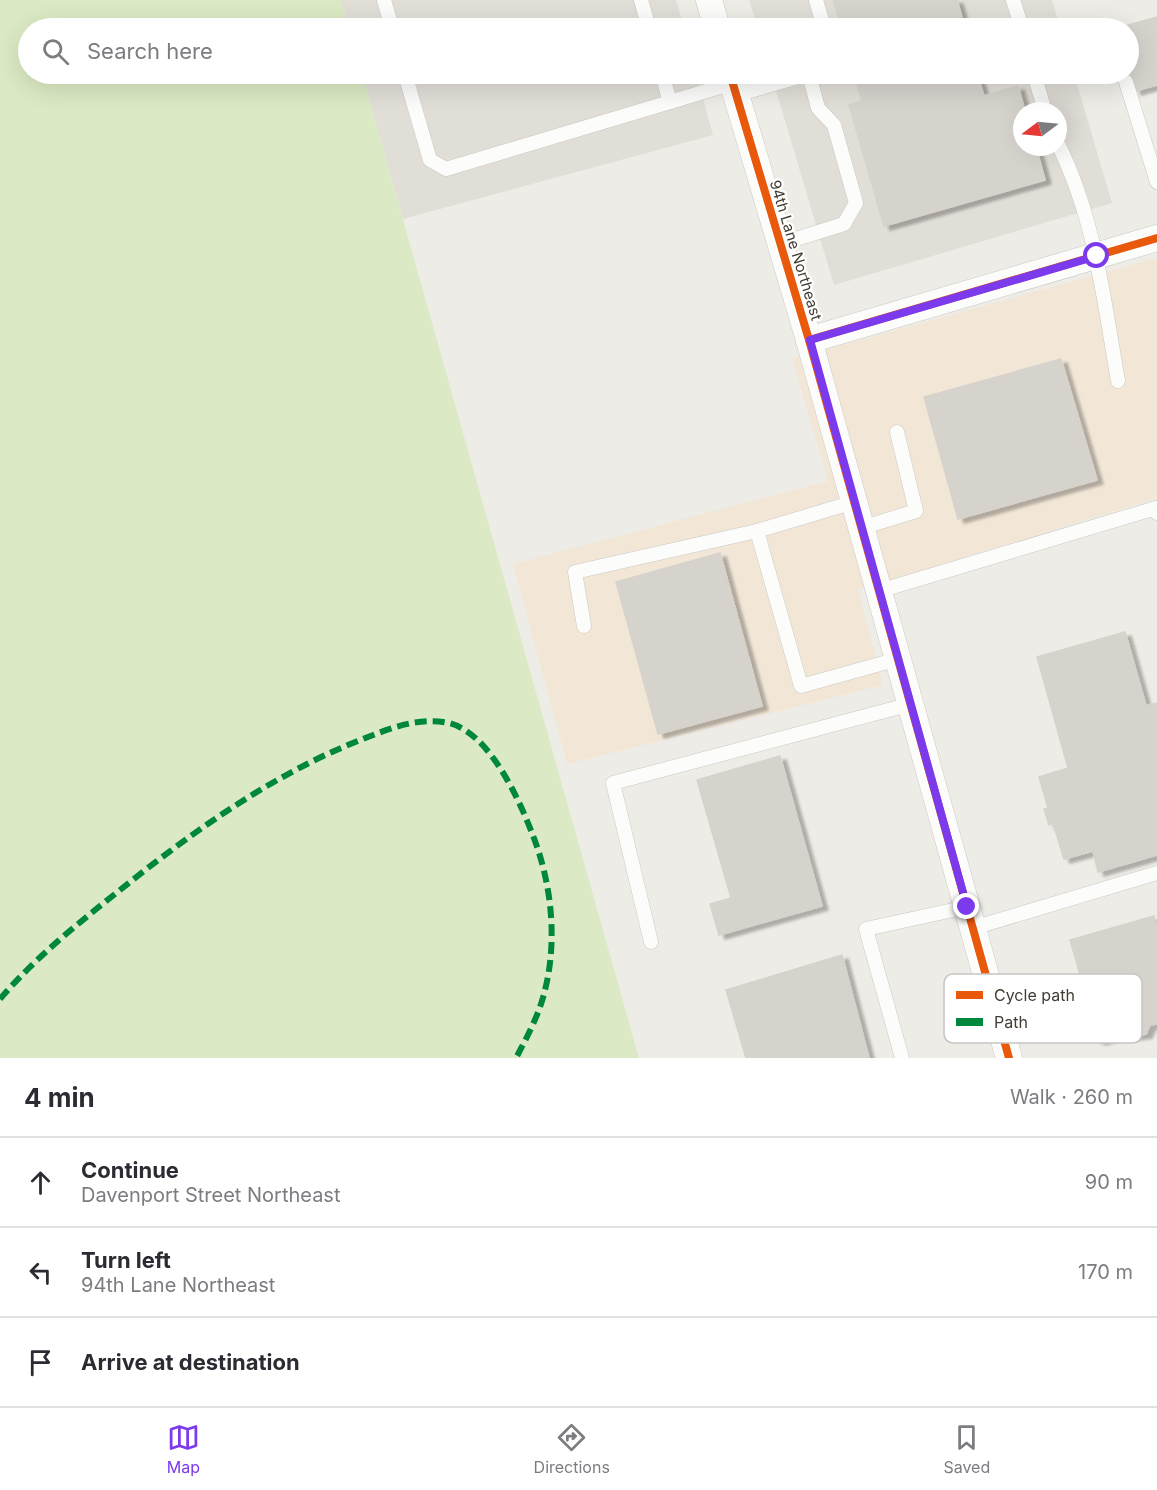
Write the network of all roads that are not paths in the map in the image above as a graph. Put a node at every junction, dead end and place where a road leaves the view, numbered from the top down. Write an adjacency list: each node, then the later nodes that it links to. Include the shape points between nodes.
1 (384, 0): 6 (lane)
2 (641, 0): 7 (lane)
3 (709, 0): 8 (street)
4 (816, 0): 9 (lane)
5 (1013, 0): 10 (lane)
6 (389, 18)
7 (646, 18)
8 (714, 18)
9 (821, 18)
10 (1019, 18)
11 (408, 84): 17 (lane, via 430,160 446,169)
12 (665, 84): 17 (lane)
13 (733, 84): 17 (lane); 22 (street, 94th Lane Northeast)
14 (811, 84): 22 (lane, via 818,108 834,125 856,203 844,224)
15 (1037, 84): 18 (lane)
16 (1127, 84): 20 (lane)
17 (670, 102)
18 (1042, 102)
19 (1064, 156): 23 (lane, via 1074,175)
20 (1157, 182)
21 (1157, 238): 23 (street)
22 (780, 244): 24 (street, 94th Lane Northeast)
23 (1097, 256): 24 (street); 25 (lane)
24 (810, 340): 27 (street, 94th Lane Northeast)
25 (1118, 381)
26 (897, 432): 29 (lane, via 916,511)
27 (854, 502): 29 (street, 94th Lane Northeast); 30 (lane)
28 (1157, 513): 31 (lane, via 1156,508)
29 (861, 528): 31 (street, 94th Lane Northeast)
30 (758, 531): 32 (lane, via 575,572); 33 (lane, via 801,686)
31 (879, 591): 33 (street, 94th Lane Northeast)
32 (584, 626)
33 (898, 659): 34 (street, 94th Lane Northeast)
34 (911, 704): 36 (street, 94th Lane Northeast); 37 (lane, via 613,783)
35 (1157, 873): 36 (lane)
36 (970, 918): 38 (street, 94th Lane Northeast); 40 (lane, via 866,929)
37 (651, 942)
38 (986, 974)
39 (1005, 1043): 41 (street, 94th Lane Northeast)
40 (902, 1058)
41 (1009, 1058)

